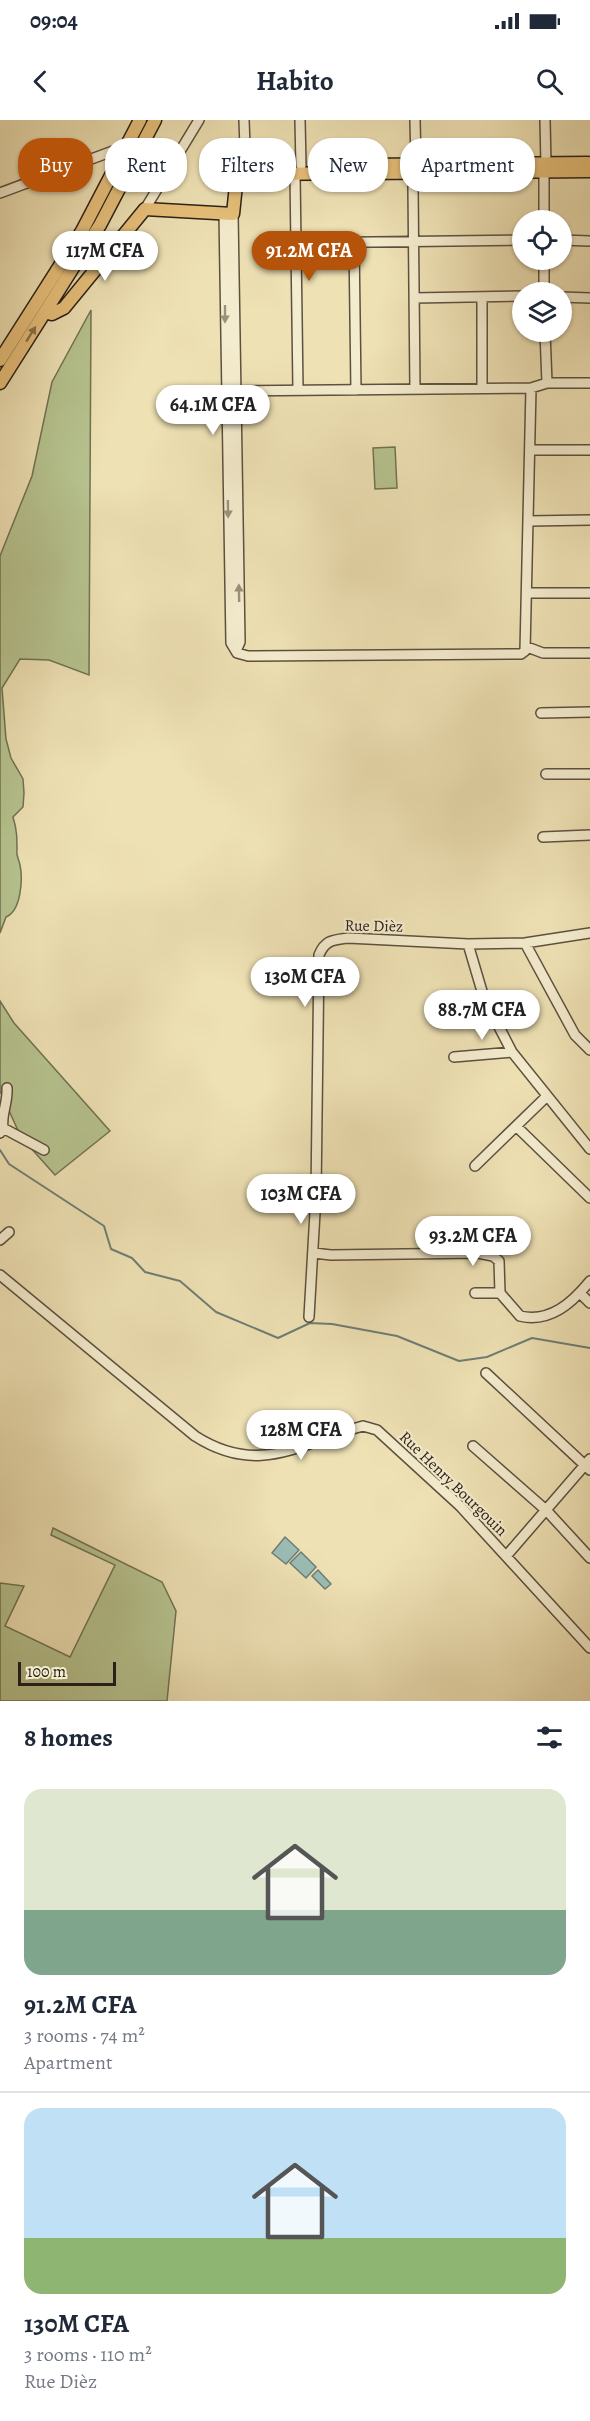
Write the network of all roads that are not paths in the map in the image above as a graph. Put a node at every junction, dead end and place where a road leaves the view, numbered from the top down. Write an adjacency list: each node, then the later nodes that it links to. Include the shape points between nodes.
1 (140, 120): 8 (main road)
2 (155, 120): 36 (main road, via 100,225)
3 (199, 120): 22 (street)
4 (244, 120): 9 (street)
5 (300, 120): 16 (street)
6 (415, 120): 10 (street)
7 (544, 120): 15 (street)
8 (132, 138)
9 (245, 138)
10 (415, 138)
11 (105, 154): 21 (street)
12 (590, 163): 15 (main road)
13 (400, 165): 16 (main road)
14 (535, 168): 15 (main road)
15 (545, 168): 16 (main road); 17 (main road); 23 (street)
16 (298, 170): 30 (street)
17 (590, 171)
18 (105, 189): 38 (main road)
19 (227, 192): 24 (main road)
20 (413, 192): 25 (street)
21 (0, 193)
22 (145, 209): 24 (main road); 36 (main road, via 64,308 52,314)
23 (544, 210)
24 (229, 213): 47 (street, one-way to 47); 48 (street)
25 (413, 240): 26 (street); 29 (street); 34 (street)
26 (512, 240)
27 (572, 240): 28 (street)
28 (590, 241)
29 (354, 242): 30 (street); 46 (street)
30 (295, 243): 45 (street)
31 (512, 296): 32 (street)
32 (482, 297): 34 (street); 42 (street)
33 (572, 297): 35 (street)
34 (414, 298): 44 (street)
35 (590, 298)
36 (45, 312): 39 (main road, one-way to 36)
37 (545, 342): 40 (street)
38 (0, 360)
39 (0, 383)
40 (547, 383): 41 (street); 43 (street)
41 (590, 383)
42 (482, 388): 43 (street); 44 (street)
43 (531, 388): 49 (street)
44 (415, 389): 46 (street)
45 (298, 390): 46 (street); 48 (street)
46 (357, 390)
47 (226, 391): 48 (street); 56 (street, one-way to 56, via 231,643)
48 (236, 391): 56 (street, one-way to 48, via 240,642)
49 (530, 450): 50 (street); 52 (street)
50 (590, 450)
51 (590, 520): 52 (street)
52 (529, 521): 53 (street)
53 (528, 593): 54 (street); 55 (street)
54 (590, 593)
55 (527, 647): 56 (street, via 520,654 248,656); 57 (street, via 543,653)
56 (236, 651)
57 (590, 653)
58 (590, 712): 59 (street)
59 (542, 713)
60 (546, 774): 61 (street)
61 (590, 774)
62 (590, 835): 63 (street)
63 (543, 837)
64 (589, 935): 65 (street, Rue Dièz)
65 (525, 943): 66 (street, Rue Dièz); 69 (street, via 575,1035)
66 (468, 944): 67 (street); 82 (street, Rue Dièz, via 348,938 324,944 319,955)
67 (484, 998): 68 (street); 70 (street)
68 (445, 999)
69 (590, 1050)
70 (512, 1052): 71 (street); 73 (street)
71 (454, 1058)
72 (7, 1088): 75 (street)
73 (546, 1097): 74 (street); 76 (street)
74 (517, 1127): 78 (street); 79 (street)
75 (2, 1131): 77 (street)
76 (590, 1149)
77 (44, 1150)
78 (475, 1166)
79 (590, 1198)
80 (9, 1232): 81 (street)
81 (0, 1240)
82 (314, 1253): 86 (street, via 493,1256 499,1261); 89 (street)
83 (0, 1275): 94 (street, Rue Henry Bourgouin, via 205,1442 238,1455 270,1456 352,1429 370,1427 460,1506)
84 (590, 1281): 87 (street)
85 (475, 1293): 86 (street)
86 (500, 1293): 87 (street, via 520,1316 528,1318 554,1314)
87 (580, 1293): 88 (street)
88 (590, 1303)
89 (309, 1317)
90 (486, 1372): 92 (street)
91 (473, 1446): 93 (street)
92 (588, 1465): 93 (street)
93 (547, 1511): 94 (street); 95 (street)
94 (507, 1555): 96 (street, Rue Henry Bourgouin)
95 (590, 1558)
96 (590, 1648)

